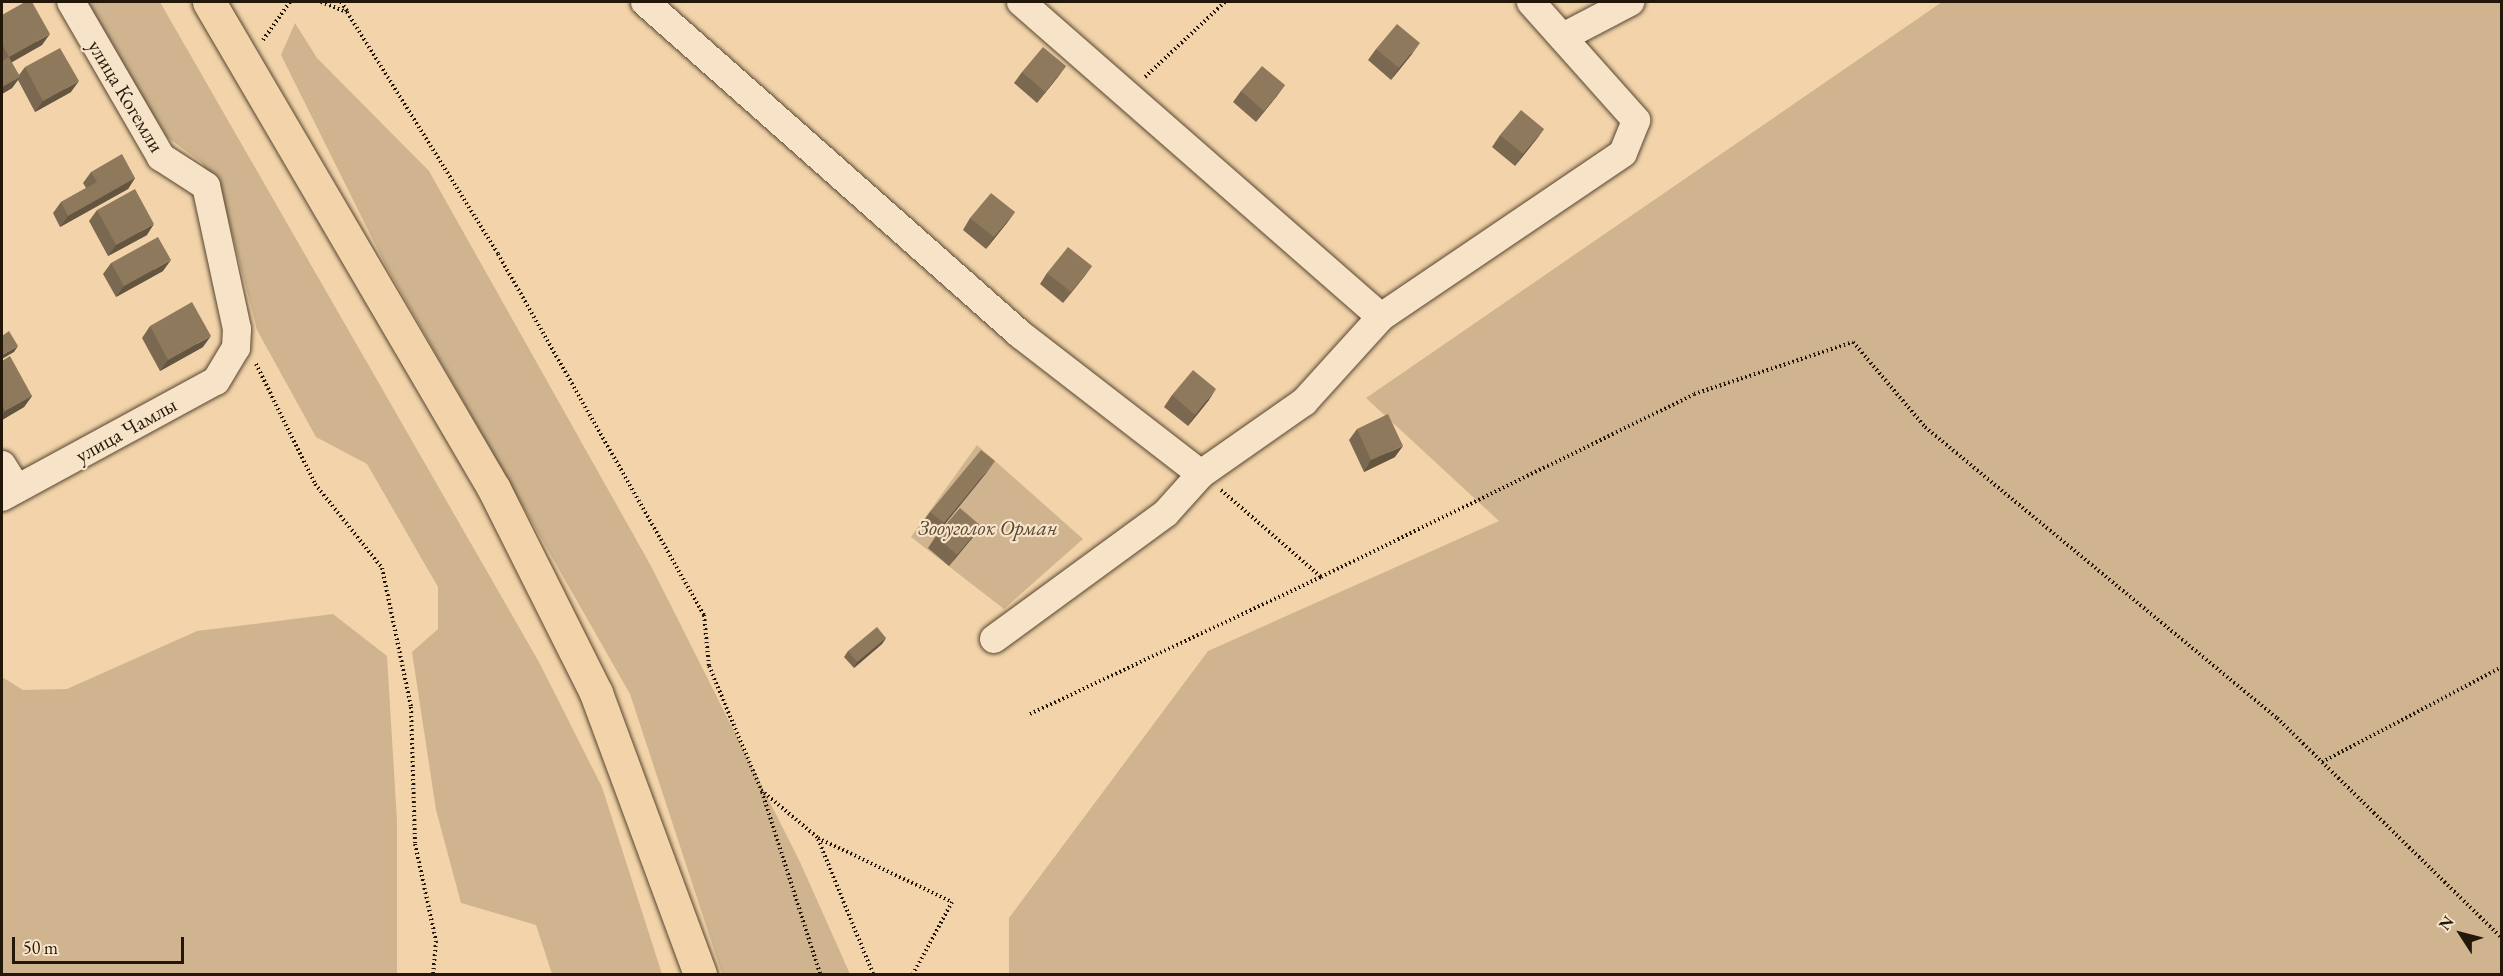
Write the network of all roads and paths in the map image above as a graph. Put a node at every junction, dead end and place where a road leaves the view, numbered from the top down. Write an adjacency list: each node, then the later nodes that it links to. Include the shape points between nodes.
1 (71, 2): 16 (street, улица Когемли, via 161,157 206,186 237,329)
2 (209, 2): 13 (main road)
3 (290, 2): 13 (path, via 260,45)
4 (321, 2): 11 (path)
5 (341, 2): 11 (path)
6 (645, 2): 18 (street, via 1021,335)
7 (1021, 2): 14 (street)
8 (1225, 2): 14 (path)
9 (1531, 2): 12 (street)
10 (1630, 2): 12 (street)
11 (347, 12): 25 (path, via 498,254 704,615 709,666)
12 (1563, 37): 15 (street, via 1636,120 1623,153)
13 (243, 56): 29 (main road, via 494,489 596,693)
14 (1126, 95): 15 (street)
15 (1381, 317): 18 (street, via 1304,402)
16 (236, 348): 19 (street, улица Чамлы, via 216,381); 28 (path, via 258,366 315,484 382,568 411,708 414,844 436,941)
17 (2, 465): 19 (street)
18 (1201, 474): 20 (path); 21 (street, via 1166,513)
19 (10, 493)
20 (1321, 577): 23 (path); 24 (path, via 1694,394 1853,342 1925,427 2277,718)
21 (994, 639)
22 (2502, 667): 24 (path)
23 (1030, 714)
24 (2322, 762): 27 (path)
25 (761, 790): 26 (path); 30 (path)
26 (818, 838): 31 (path); 32 (path, via 952,902)
27 (2502, 938)
28 (433, 975)
29 (700, 975)
30 (820, 975)
31 (873, 975)
32 (913, 975)

